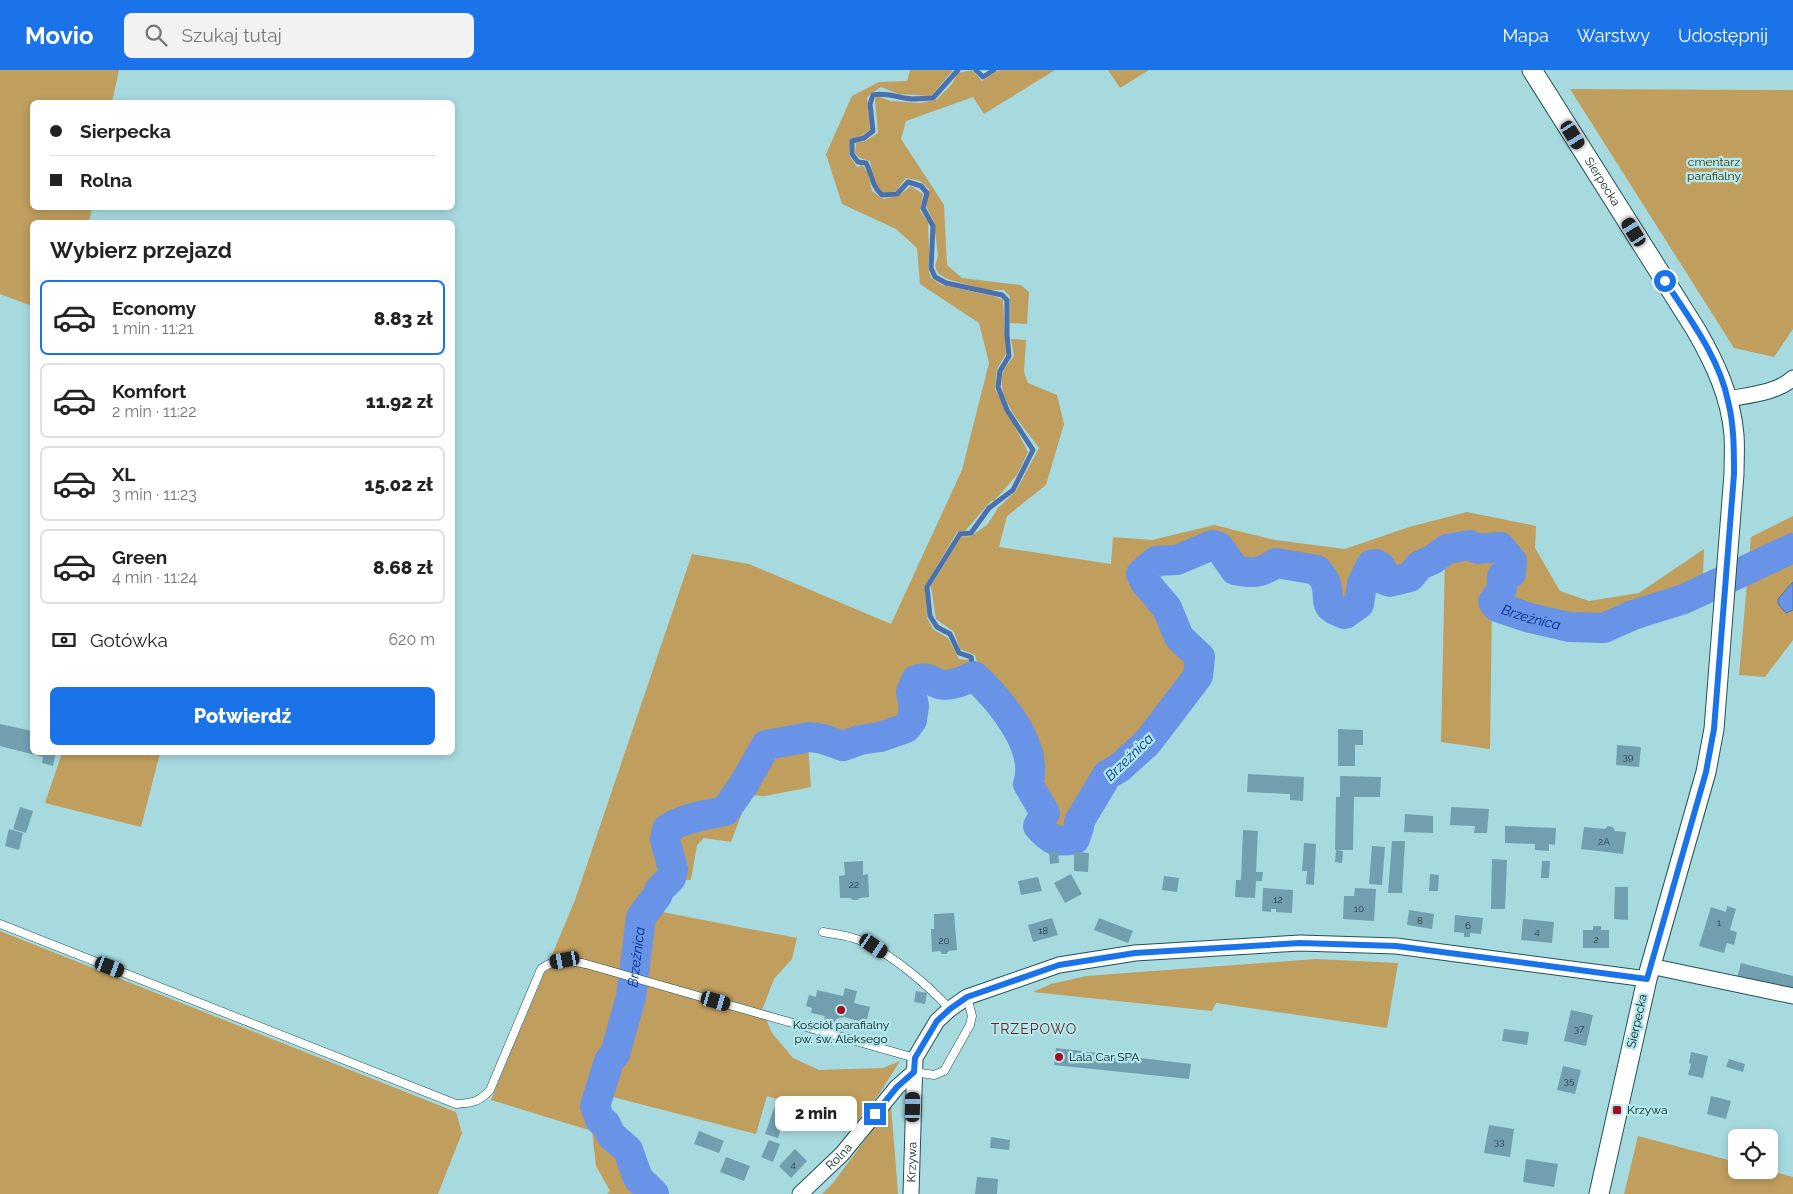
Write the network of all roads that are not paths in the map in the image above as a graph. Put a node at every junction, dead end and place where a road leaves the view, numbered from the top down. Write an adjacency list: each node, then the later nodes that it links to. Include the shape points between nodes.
1 (1532, 70): 3 (street, Sierpecka, via 1696,330 1711,356)
2 (1793, 378): 3 (street, via 1774,389)
3 (1728, 399): 6 (street, Sierpecka, via 1734,435 1734,474 1714,729 1706,772)
4 (0, 924): 10 (lane, via 456,1104 480,1100 490,1090 541,968 551,962 565,960 644,980)
5 (822, 932): 9 (lane, via 854,938 874,946)
6 (1648, 973): 7 (street, Krzywa); 8 (street, Krzywa, via 1396,946 1300,943 1135,953 1059,965); 13 (street, Sierpecka)
7 (1793, 996)
8 (967, 997): 9 (street, Krzywa); 10 (lane, via 972,1016 970,1025 944,1071 934,1075)
9 (950, 1009): 10 (street, Krzywa, via 937,1021)
10 (914, 1065): 11 (street, Rolna, via 842,1154); 12 (street, Krzywa)
11 (800, 1194)
12 (911, 1194)
13 (1599, 1194)

